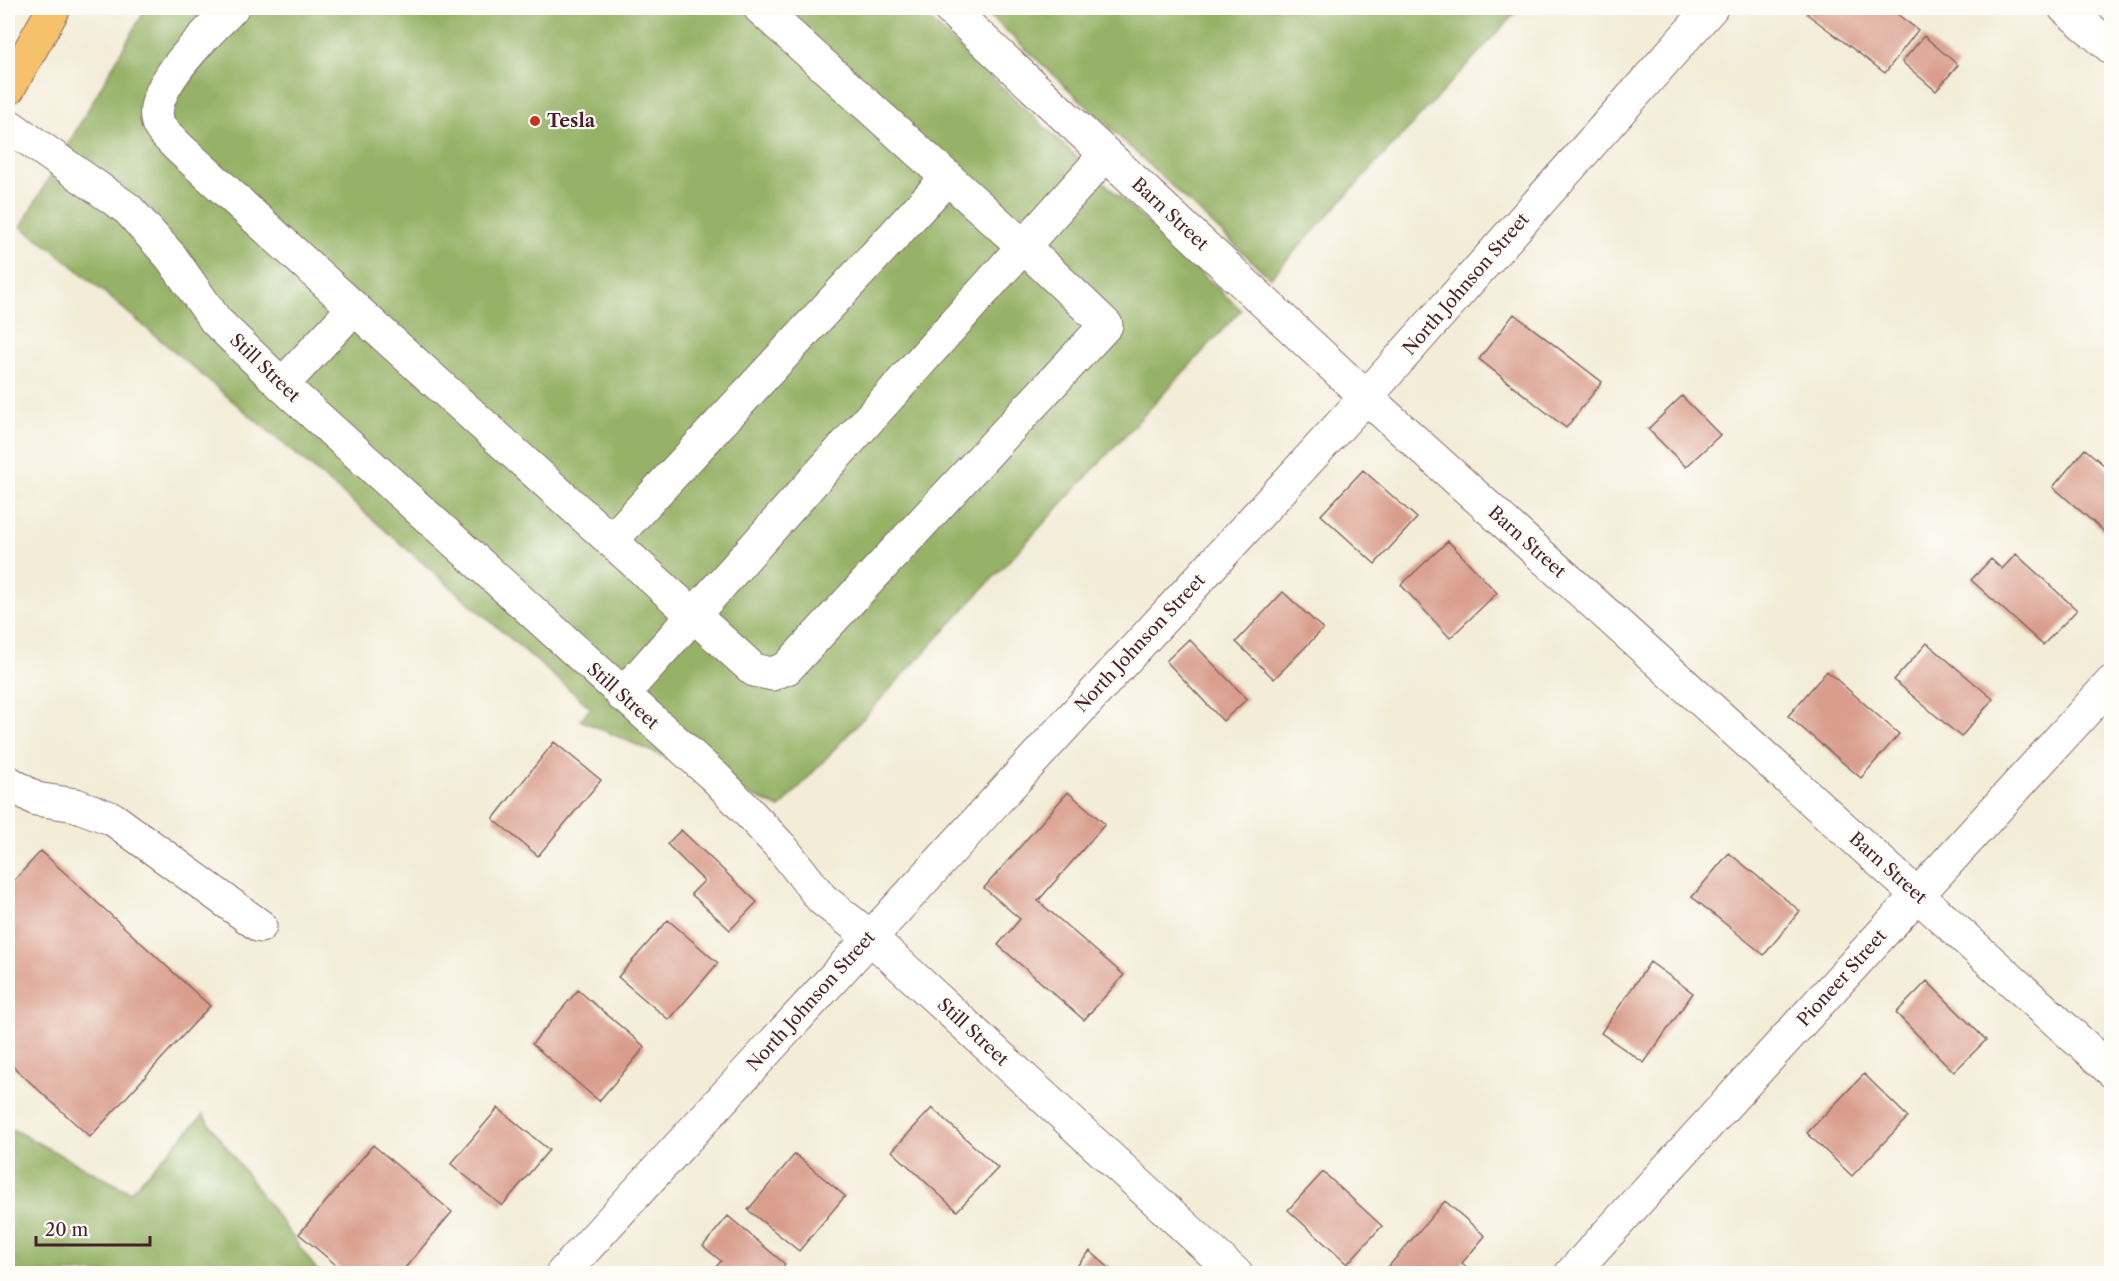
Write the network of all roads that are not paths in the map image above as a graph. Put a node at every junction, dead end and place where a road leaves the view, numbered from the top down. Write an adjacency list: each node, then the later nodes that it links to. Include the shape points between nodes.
1 (54, 8): 8 (main road)
2 (232, 8): 13 (street, via 166,83 157,104 158,124)
3 (760, 8): 11 (street)
4 (949, 8): 10 (street, Barn Street)
5 (1711, 8): 15 (street, North Johnson Street)
6 (2065, 8): 7 (street)
7 (2112, 48)
8 (8, 89)
9 (8, 125): 14 (street, Still Street, via 128,209 171,257 216,321)
10 (1106, 154): 12 (street); 15 (street, Barn Street)
11 (948, 177): 12 (street); 16 (street)
12 (1023, 246): 17 (street); 17 (street, via 1106,325 787,668 772,674 754,670)
13 (354, 308): 14 (street); 16 (street)
14 (282, 385): 19 (street, Still Street)
15 (1366, 397): 21 (street, Barn Street); 23 (street, North Johnson Street)
16 (612, 541): 17 (street)
17 (693, 615): 19 (street)
18 (2112, 682): 21 (street, Pioneer Street)
19 (622, 695): 23 (street, Still Street, via 717,779 782,848 822,899)
20 (8, 782): 22 (street, via 36,799 76,805 113,819)
21 (1918, 895): 24 (street, Barn Street); 27 (street, Pioneer Street)
22 (260, 926)
23 (870, 937): 25 (street, North Johnson Street); 26 (street, Still Street)
24 (2112, 1071)
25 (562, 1274)
26 (1236, 1274)
27 (1571, 1274)

